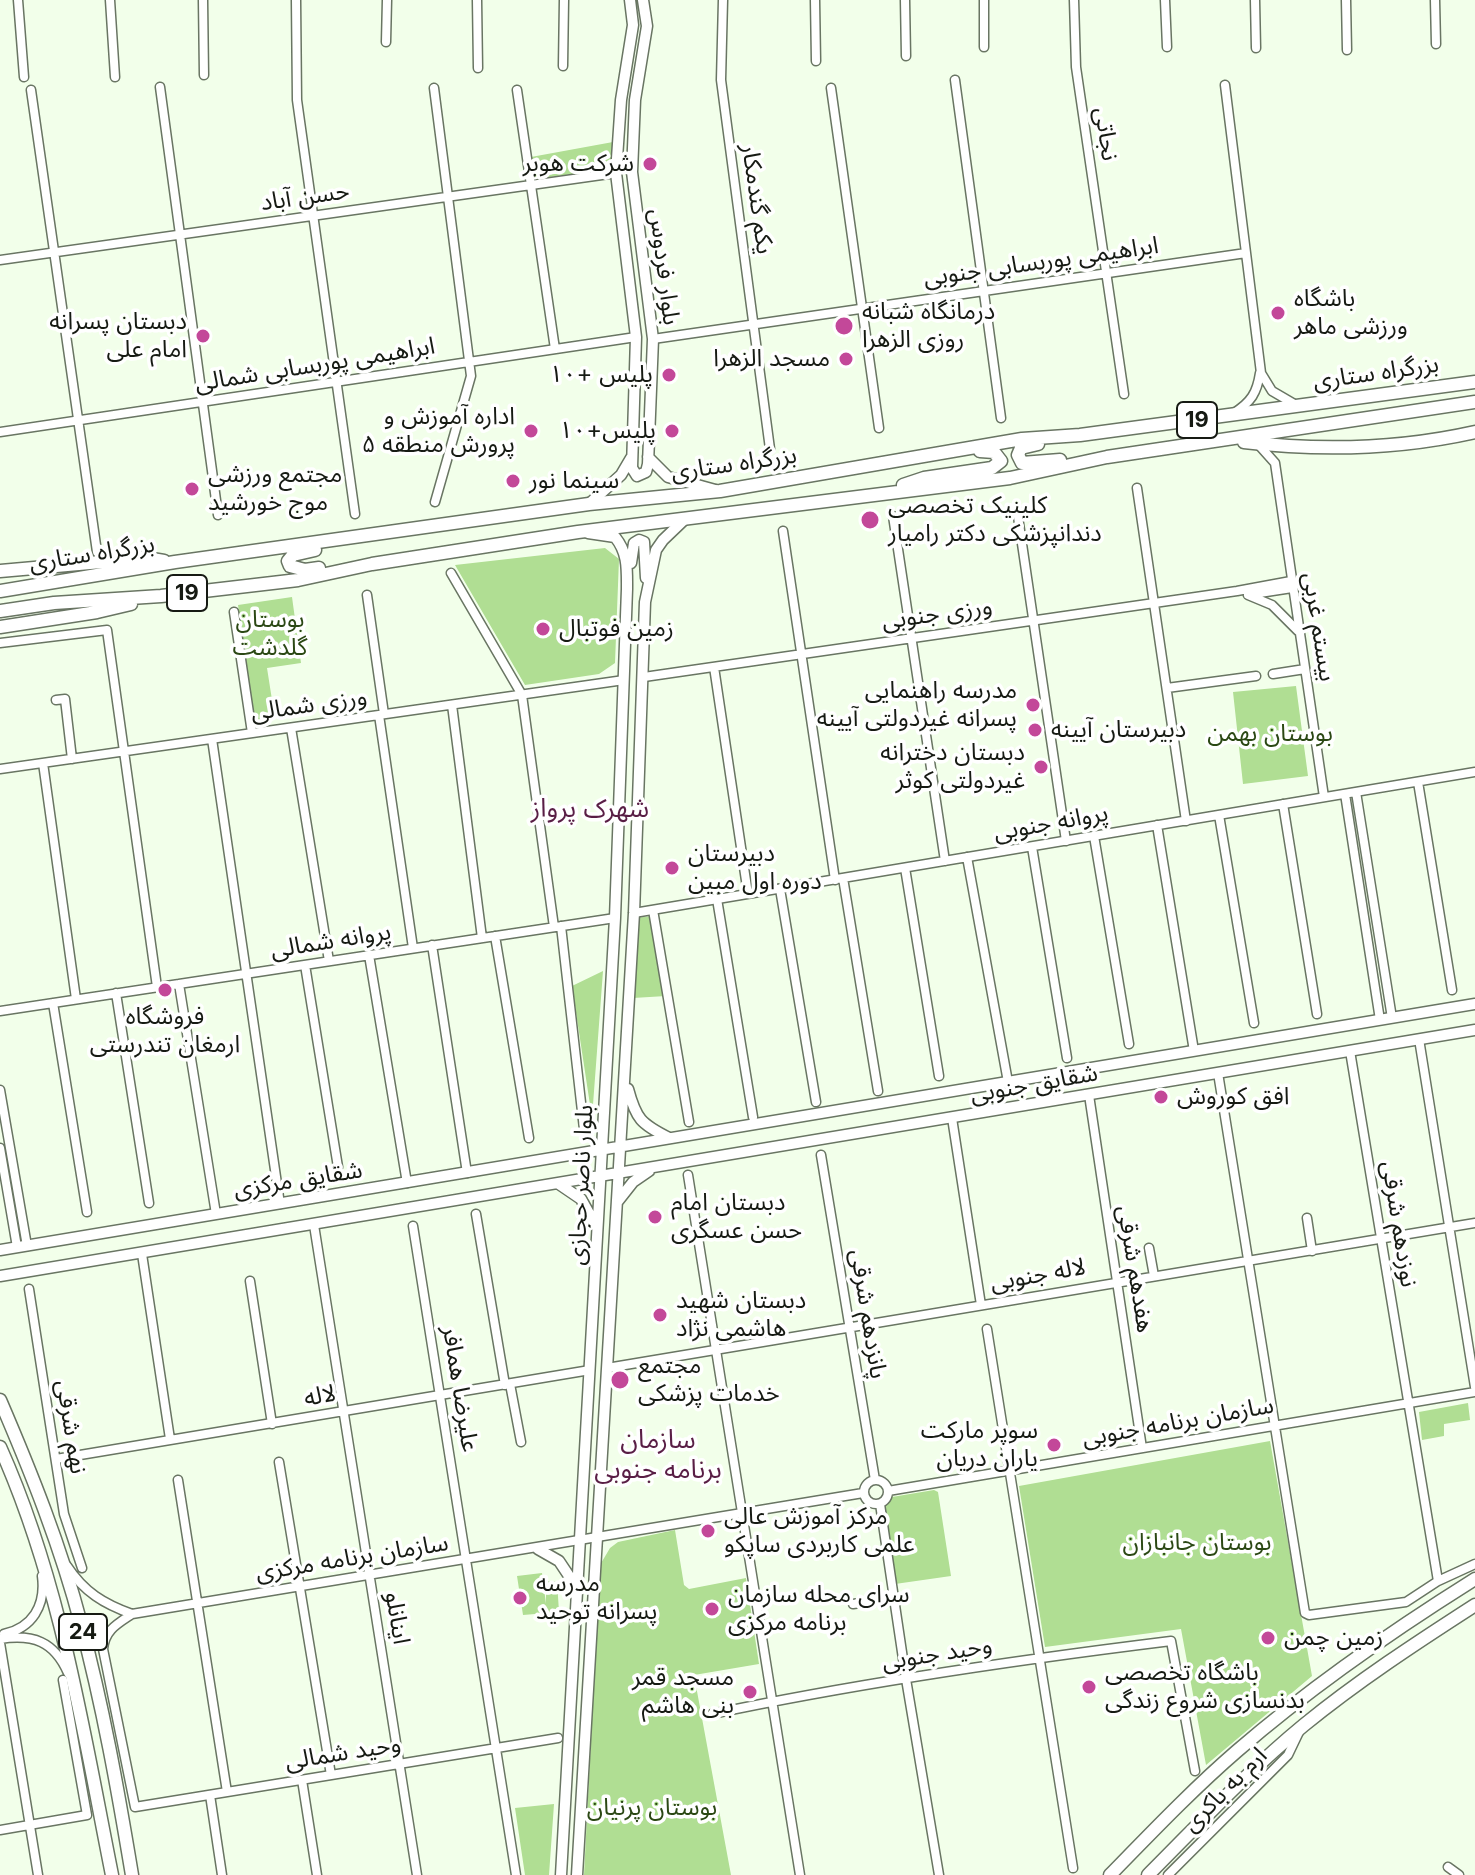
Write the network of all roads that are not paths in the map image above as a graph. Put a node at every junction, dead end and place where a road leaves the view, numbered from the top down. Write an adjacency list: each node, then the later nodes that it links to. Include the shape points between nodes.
1 (18, 0): 30 (street)
2 (110, 0): 31 (street)
3 (203, 0): 29 (street)
4 (296, 0): 42 (street, via 297,100)
5 (387, 0): 19 (street)
6 (477, 0): 28 (street)
7 (564, 0): 27 (street)
8 (630, 0): 39 (main road, بلوار فردوس, via 633,25)
9 (643, 0): 52 (main road, بلوار فردوس, via 647,26 635,100 632,172)
10 (723, 0): 50 (street, یکم گندمکار, via 721,80)
11 (815, 0): 26 (street)
12 (905, 0): 25 (street)
13 (984, 0): 21 (street)
14 (1074, 0): 47 (street, نجاتی, via 1076,67)
15 (1165, 0): 22 (street)
16 (1255, 0): 23 (street)
17 (1346, 0): 24 (street)
18 (1435, 0): 20 (street)
19 (386, 42)
20 (1436, 44)
21 (984, 47)
22 (1167, 47)
23 (1256, 48)
24 (1347, 50)
25 (906, 56)
26 (816, 61)
27 (563, 66)
28 (478, 68)
29 (204, 75)
30 (24, 77)
31 (115, 77)
32 (955, 80): 48 (street)
33 (1225, 85): 45 (street)
34 (160, 87): 43 (street)
35 (434, 88): 41 (street)
36 (831, 88): 49 (street)
37 (31, 90): 44 (street)
38 (517, 90): 40 (street)
39 (616, 173): 40 (street, حسن آباد); 51 (main road, بلوار فردوس)
40 (532, 185): 41 (street, حسن آباد); 53 (street)
41 (446, 197): 42 (street, حسن آباد); 54 (street)
42 (314, 216): 43 (street, حسن آباد); 57 (street)
43 (180, 235): 44 (street, حسن آباد); 59 (street)
44 (54, 253): 46 (street, حسن آباد); 64 (street)
45 (1246, 253): 47 (street, ابراهیمی پوربسابی جنوبی); 55 (street)
46 (0, 260)
47 (1106, 273): 48 (street, ابراهیمی پوربسابی جنوبی); 58 (street, نجاتی)
48 (984, 291): 49 (street, ابراهیمی پوربسابی جنوبی); 63 (street)
49 (862, 308): 50 (street, ابراهیمی پوربسابی جنوبی); 65 (street)
50 (754, 324): 52 (street, ابراهیمی پوربسابی جنوبی); 72 (street, یکم گندمکار)
51 (636, 337): 53 (street, ابراهیمی پوربسابی شمالی); 74 (main road, بلوار فردوس)
52 (653, 339): 75 (main road, بلوار فردوس)
53 (555, 349): 54 (street, ابراهیمی پوربسابی شمالی)
54 (470, 362): 57 (street, ابراهیمی پوربسابی شمالی); 81 (street, via 471,376)
55 (1261, 373): 61 (street, via 1272,391); 62 (street, via 1252,398)
56 (1475, 379): 61 (highway, بزرگراه ستاری / 19)
57 (337, 382): 59 (street, ابراهیمی پوربسابی شمالی); 84 (street)
58 (1124, 394)
59 (203, 402): 64 (street, ابراهیمی پوربسابی شمالی); 85 (street)
60 (1475, 402): 69 (highway, بزرگراه ستاری / 19)
61 (1298, 406): 62 (highway, بزرگراه ستاری / 19)
62 (1231, 415): 68 (highway, بزرگراه ستاری / 19)
63 (1001, 418)
64 (78, 420): 66 (street, ابراهیمی پوربسابی شمالی); 91 (street)
65 (879, 428)
66 (0, 432)
67 (1475, 432): 71 (highway, بزرگراه ستاری / 19, via 1376,446)
68 (1080, 435): 73 (highway, بزرگراه ستاری / 19, via 1022,439); 76 (highway, via 1021,448 1018,459 1025,464)
69 (1228, 440): 70 (highway, بزرگراه ستاری / 19); 76 (highway, بزرگراه ستاری / 19)
70 (1257, 443): 71 (highway, بزرگراه ستاری / 19); 77 (street)
71 (1283, 445): 77 (street)
72 (770, 449)
73 (943, 454): 79 (highway, بزرگراه ستاری / 19); 80 (highway, via 990,450 1001,461 992,468 924,478)
74 (632, 456): 75 (main road, via 637,476 646,472); 82 (main road, via 621,475)
75 (648, 457): 79 (main road, via 668,477)
76 (1107, 457): 80 (highway, بزرگراه ستاری / 19, via 1010,478)
77 (1275, 463): 96 (street, بیستم غربی)
78 (1137, 488): 104 (street)
79 (720, 491): 82 (highway, بزرگراه ستاری / 19)
80 (881, 492): 87 (highway, بزرگراه ستاری / 19)
81 (435, 502)
82 (589, 504): 90 (highway, بزرگراه ستاری / 19)
83 (1017, 510): 107 (street)
84 (355, 514)
85 (218, 515)
86 (893, 516): 110 (street)
87 (686, 518): 89 (highway, بزرگراه ستاری / 19); 103 (main road, بلوار ناصر حجازی, via 656,550)
88 (783, 531): 112 (street)
89 (578, 532): 93 (highway, بزرگراه ستاری / 19); 97 (main road, بلوار ناصر حجازی, via 615,537 626,554)
90 (368, 536): 92 (highway, بزرگراه ستاری / 19); 93 (highway, via 302,552 288,561 305,570)
91 (97, 552)
92 (175, 562): 94 (highway, via 146,558); 98 (highway, بزرگراه ستاری / 19)
93 (372, 564): 102 (highway, بزرگراه ستاری / 19, via 298,580)
94 (0, 571)
95 (451, 573): 120 (street)
96 (1292, 585): 99 (street, ورزی جنوبی); 101 (street, ورزی جنوبی); 109 (street, بیستم غربی)
97 (627, 589): 103 (main road, via 634,543 641,541 646,551); 118 (main road, بلوار ناصر حجازی)
98 (0, 591)
99 (1237, 591): 101 (street, ورزی جنوبی); 104 (street, ورزی جنوبی)
100 (367, 595): 123 (street)
101 (1248, 595): 109 (street, via 1272,605)
102 (161, 596): 105 (highway, بزرگراه ستاری / 19); 108 (highway)
103 (645, 602): 117 (main road, بلوار ناصر حجازی)
104 (1154, 603): 107 (street, ورزی جنوبی); 119 (street)
105 (0, 611)
106 (234, 612): 125 (street)
107 (1033, 621): 110 (street, ورزی جنوبی); 141 (street)
108 (0, 627)
109 (1299, 633): 114 (street, بیستم غربی)
110 (911, 638): 112 (street, ورزی جنوبی); 144 (street)
111 (0, 643): 127 (street, via 107,630)
112 (802, 654): 113 (street, ورزی جنوبی); 146 (street)
113 (714, 667): 117 (street, ورزی جنوبی); 148 (street)
114 (1305, 669): 115 (street); 135 (street, بیستم غربی)
115 (1273, 674)
116 (1256, 676): 119 (street)
117 (644, 677): 151 (main road, بلوار ناصر حجازی)
118 (624, 680): 120 (street, ورزی شمالی); 152 (main road, بلوار ناصر حجازی)
119 (1167, 688): 138 (street)
120 (522, 695): 122 (street, ورزی شمالی); 153 (street)
121 (56, 700): 128 (street, via 65,699)
122 (452, 705): 123 (street, ورزی شمالی); 157 (street)
123 (382, 715): 124 (street, ورزی شمالی); 159 (street)
124 (291, 728): 125 (street, ورزی شمالی); 161 (street)
125 (252, 733): 126 (street, ورزی شمالی)
126 (212, 739): 127 (street, ورزی شمالی); 163 (street)
127 (124, 751): 128 (street, ورزی شمالی); 165 (street)
128 (72, 759): 129 (street, ورزی شمالی)
129 (43, 763): 130 (street, ورزی شمالی); 168 (street)
130 (0, 769)
131 (1475, 772): 132 (street, پروانه جنوبی)
132 (1418, 782): 133 (street, پروانه جنوبی); 166 (street)
133 (1356, 792): 134 (street, پروانه جنوبی); 154 (street)
134 (1345, 794): 135 (street, پروانه جنوبی); 156 (street)
135 (1324, 797): 136 (street, پروانه جنوبی)
136 (1283, 804): 137 (street, پروانه جنوبی); 172 (street)
137 (1219, 815): 138 (street, پروانه جنوبی); 175 (street)
138 (1186, 821): 139 (street, پروانه جنوبی)
139 (1157, 825): 140 (street, پروانه جنوبی); 179 (street)
140 (1094, 836): 141 (street, پروانه جنوبی); 178 (street)
141 (1066, 841): 142 (street, پروانه جنوبی)
142 (1032, 847): 143 (street, پروانه جنوبی); 181 (street)
143 (967, 857): 144 (street, پروانه جنوبی); 185 (street)
144 (945, 861): 145 (street, پروانه جنوبی)
145 (905, 868): 146 (street, پروانه جنوبی); 183 (street)
146 (839, 879): 147 (street, پروانه جنوبی); 187 (street)
147 (780, 889): 148 (street, پروانه جنوبی); 189 (street)
148 (748, 894): 149 (street, پروانه جنوبی)
149 (717, 899): 150 (street, پروانه جنوبی); 190 (street)
150 (653, 910): 151 (street, پروانه جنوبی); 192 (street)
151 (634, 913): 184 (main road, بلوار ناصر حجازی)
152 (615, 918): 153 (street, پروانه شمالی); 198 (main road, بلوار ناصر حجازی)
153 (557, 927): 155 (street, پروانه شمالی); 193 (street)
154 (1378, 935): 156 (street); 173 (street)
155 (495, 936): 157 (street, پروانه شمالی); 194 (street)
156 (1367, 936): 174 (street)
157 (482, 938): 158 (street, پروانه شمالی)
158 (432, 945): 159 (street, پروانه شمالی); 202 (street)
159 (413, 948): 160 (street, پروانه شمالی)
160 (369, 955): 161 (street, پروانه شمالی); 206 (street)
161 (329, 961): 162 (street, پروانه شمالی)
162 (305, 965): 163 (street, پروانه شمالی); 200 (street)
163 (245, 974): 164 (street, پروانه شمالی); 209 (street)
164 (179, 984): 165 (street, پروانه شمالی); 212 (street)
165 (157, 987): 167 (street, پروانه شمالی)
166 (1452, 990)
167 (116, 993): 168 (street, پروانه شمالی); 208 (street)
168 (76, 999): 169 (street, پروانه شمالی)
169 (53, 1003): 171 (street, پروانه شمالی); 211 (street)
170 (1475, 1004): 173 (main road, شقایق جنوبی)
171 (0, 1011)
172 (1317, 1014)
173 (1391, 1014): 174 (main road, شقایق جنوبی)
174 (1379, 1015): 179 (main road, شقایق جنوبی)
175 (1254, 1023)
176 (1475, 1030): 177 (main road, شقایق جنوبی)
177 (1419, 1039): 180 (main road, شقایق جنوبی); 218 (street)
178 (1129, 1044)
179 (1194, 1051): 185 (main road, شقایق جنوبی)
180 (1350, 1051): 182 (main road, شقایق جنوبی); 220 (street, نوزدهم شرقی)
181 (1067, 1058)
182 (1218, 1073): 188 (main road, شقایق جنوبی); 226 (street)
183 (939, 1076)
184 (625, 1080): 195 (main road, via 634,1114); 196 (main road, بلوار ناصر حجازی)
185 (1008, 1082): 195 (main road, شقایق جنوبی)
186 (0, 1090): 221 (street)
187 (878, 1091)
188 (1089, 1095): 191 (main road, شقایق جنوبی); 230 (street, هفدهم شرقی)
189 (816, 1102)
190 (753, 1117)
191 (952, 1118): 201 (main road, شقایق جنوبی); 232 (street)
192 (689, 1122)
193 (584, 1129)
194 (529, 1138)
195 (670, 1139): 196 (main road, شقایق جنوبی)
196 (619, 1147): 198 (main road, شقایق جنوبی); 203 (main road, بلوار ناصر حجازی)
197 (0, 1148): 221 (street)
198 (603, 1150): 202 (main road, شقایق مرکزی); 205 (main road, بلوار ناصر حجازی)
199 (821, 1155): 233 (street, پانزدهم شرقی)
200 (338, 1167)
201 (657, 1167): 203 (main road, شقایق جنوبی); 210 (main road, via 633,1182)
202 (467, 1173): 206 (main road, شقایق مرکزی)
203 (618, 1174): 205 (main road, شقایق جنوبی); 210 (main road, بلوار ناصر حجازی)
204 (688, 1175): 235 (street)
205 (601, 1177): 207 (main road, شقایق مرکزی); 219 (main road, بلوار ناصر حجازی)
206 (407, 1183): 209 (main road, شقایق مرکزی)
207 (559, 1184): 216 (main road, شقایق مرکزی); 219 (main road, via 581,1199)
208 (149, 1203)
209 (280, 1204): 212 (main road, شقایق مرکزی)
210 (616, 1206): 236 (main road, بلوار ناصر حجازی)
211 (87, 1212)
212 (216, 1214): 221 (main road, شقایق مرکزی)
213 (476, 1214): 238 (street)
214 (1307, 1218): 224 (street)
215 (1475, 1223): 218 (street, لاله جنوبی)
216 (314, 1225): 225 (main road, شقایق مرکزی); 243 (street, اینانلو)
217 (413, 1226): 240 (street, علیرضا همافر)
218 (1450, 1228): 220 (street, لاله جنوبی); 239 (street)
219 (598, 1230): 237 (main road, بلوار ناصر حجازی)
220 (1381, 1239): 224 (street, لاله جنوبی); 242 (street, نوزدهم شرقی)
221 (22, 1247): 223 (main road, شقایق مرکزی)
222 (1149, 1248): 228 (street)
223 (0, 1250)
224 (1312, 1251): 226 (street, لاله جنوبی)
225 (142, 1254): 227 (main road, شقایق مرکزی); 246 (street)
226 (1249, 1260): 228 (street, لاله جنوبی); 245 (street)
227 (0, 1276)
228 (1154, 1276): 230 (street, لاله جنوبی)
229 (250, 1281): 244 (street)
230 (1117, 1282): 232 (street, لاله جنوبی); 249 (street, هفدهم شرقی)
231 (29, 1289): 250 (street, نهم شرقی)
232 (981, 1305): 233 (street, لاله جنوبی)
233 (849, 1327): 235 (street, لاله جنوبی); 254 (street, پانزدهم شرقی)
234 (987, 1329): 252 (street)
235 (717, 1349): 236 (street, لاله جنوبی); 258 (street)
236 (607, 1368): 259 (main road, بلوار ناصر حجازی)
237 (590, 1370): 238 (street, لاله); 260 (main road, بلوار ناصر حجازی)
238 (508, 1384): 240 (street, لاله); 247 (street)
239 (1475, 1390): 242 (street, سازمان برنامه جنوبی)
240 (441, 1396): 243 (street, لاله); 264 (street, علیرضا همافر)
241 (0, 1400): 263 (highway, 24)
242 (1408, 1403): 245 (street, سازمان برنامه جنوبی); 269 (street, نوزدهم شرقی)
243 (344, 1412): 244 (street, لاله); 267 (street, اینانلو)
244 (272, 1424): 246 (street, لاله)
245 (1276, 1426): 249 (street, سازمان برنامه جنوبی); 269 (street, via 1307,1615 1406,1602)
246 (170, 1439): 250 (street, لاله)
247 (521, 1442)
248 (0, 1447): 261 (highway, 24)
249 (1142, 1448): 252 (street, سازمان برنامه جنوبی)
250 (56, 1459): 266 (street, نهم شرقی, via 64,1514)
251 (279, 1462): 270 (street)
252 (1010, 1471): 255 (street, سازمان برنامه جنوبی); 278 (street)
253 (178, 1480): 273 (street)
254 (875, 1480): 255 (street); 256 (street)
255 (888, 1491): 257 (street)
256 (863, 1493): 257 (street, via 869,1503); 258 (street)
257 (880, 1504): 272 (street)
258 (744, 1513): 259 (street); 282 (street)
259 (596, 1538): 260 (street, سازمان برنامه مرکزی); 305 (main road, بلوار ناصر حجازی)
260 (579, 1541): 262 (street, سازمان برنامه مرکزی); 271 (main road, بلوار ناصر حجازی)
261 (39, 1548): 277 (street, via 43,1583 36,1614); 281 (highway, 24)
262 (538, 1549): 264 (street, سازمان برنامه مرکزی); 271 (main road, via 559,1561)
263 (58, 1552): 276 (street, via 91,1594); 299 (highway, 24, via 97,1690)
264 (467, 1559): 267 (street, سازمان برنامه مرکزی); 286 (street, علیرضا همافر)
265 (1475, 1564): 269 (street)
266 (82, 1568)
267 (370, 1576): 270 (street, سازمان برنامه مرکزی); 287 (street, اینانلو)
268 (1475, 1579): 308 (highway, via 1283,1712)
269 (1438, 1581)
270 (300, 1587): 273 (street, سازمان برنامه مرکزی); 289 (street)
271 (576, 1587): 304 (main road, بلوار ناصر حجازی)
272 (894, 1598): 274 (street); 279 (street)
273 (199, 1604): 276 (street, سازمان برنامه مرکزی); 291 (street)
274 (853, 1604)
275 (1475, 1605): 284 (highway)
276 (132, 1614): 292 (street, وحید شمالی, via 109,1630 103,1649 135,1807)
277 (0, 1639): 281 (street, via 48,1644 66,1667); 293 (street)
278 (1040, 1657): 279 (street, وحید جنوبی); 288 (street, وحید جنوبی, via 1171,1641); 296 (street)
279 (906, 1679): 282 (street, وحید جنوبی); 307 (street)
280 (63, 1680): 293 (street, via 87,1815)
281 (79, 1699): 298 (highway, 24)
282 (774, 1701): 283 (street, وحید جنوبی); 306 (street)
283 (712, 1714)
284 (1301, 1727): 309 (highway); 310 (street, ارم به باکری, via 1288,1755)
285 (558, 1738): 286 (street, وحید شمالی)
286 (496, 1748): 287 (street, وحید شمالی); 303 (street, علیرضا همافر)
287 (399, 1764): 289 (street, وحید شمالی); 302 (street, اینانلو)
288 (1195, 1771)
289 (331, 1775): 290 (street, وحید شمالی)
290 (302, 1780): 291 (street, وحید شمالی); 301 (street)
291 (227, 1792): 292 (street, وحید شمالی)
292 (210, 1795): 300 (street)
293 (30, 1826): 294 (street); 297 (street)
294 (0, 1830)
295 (1448, 1867): 311 (street)
296 (1073, 1868)
297 (38, 1875)
298 (110, 1875)
299 (132, 1875)
300 (222, 1875)
301 (317, 1875)
302 (417, 1875)
303 (516, 1875)
304 (560, 1875)
305 (577, 1875)
306 (800, 1875)
307 (939, 1875)
308 (1110, 1875)
309 (1148, 1875)
310 (1168, 1875)
311 (1459, 1875)

